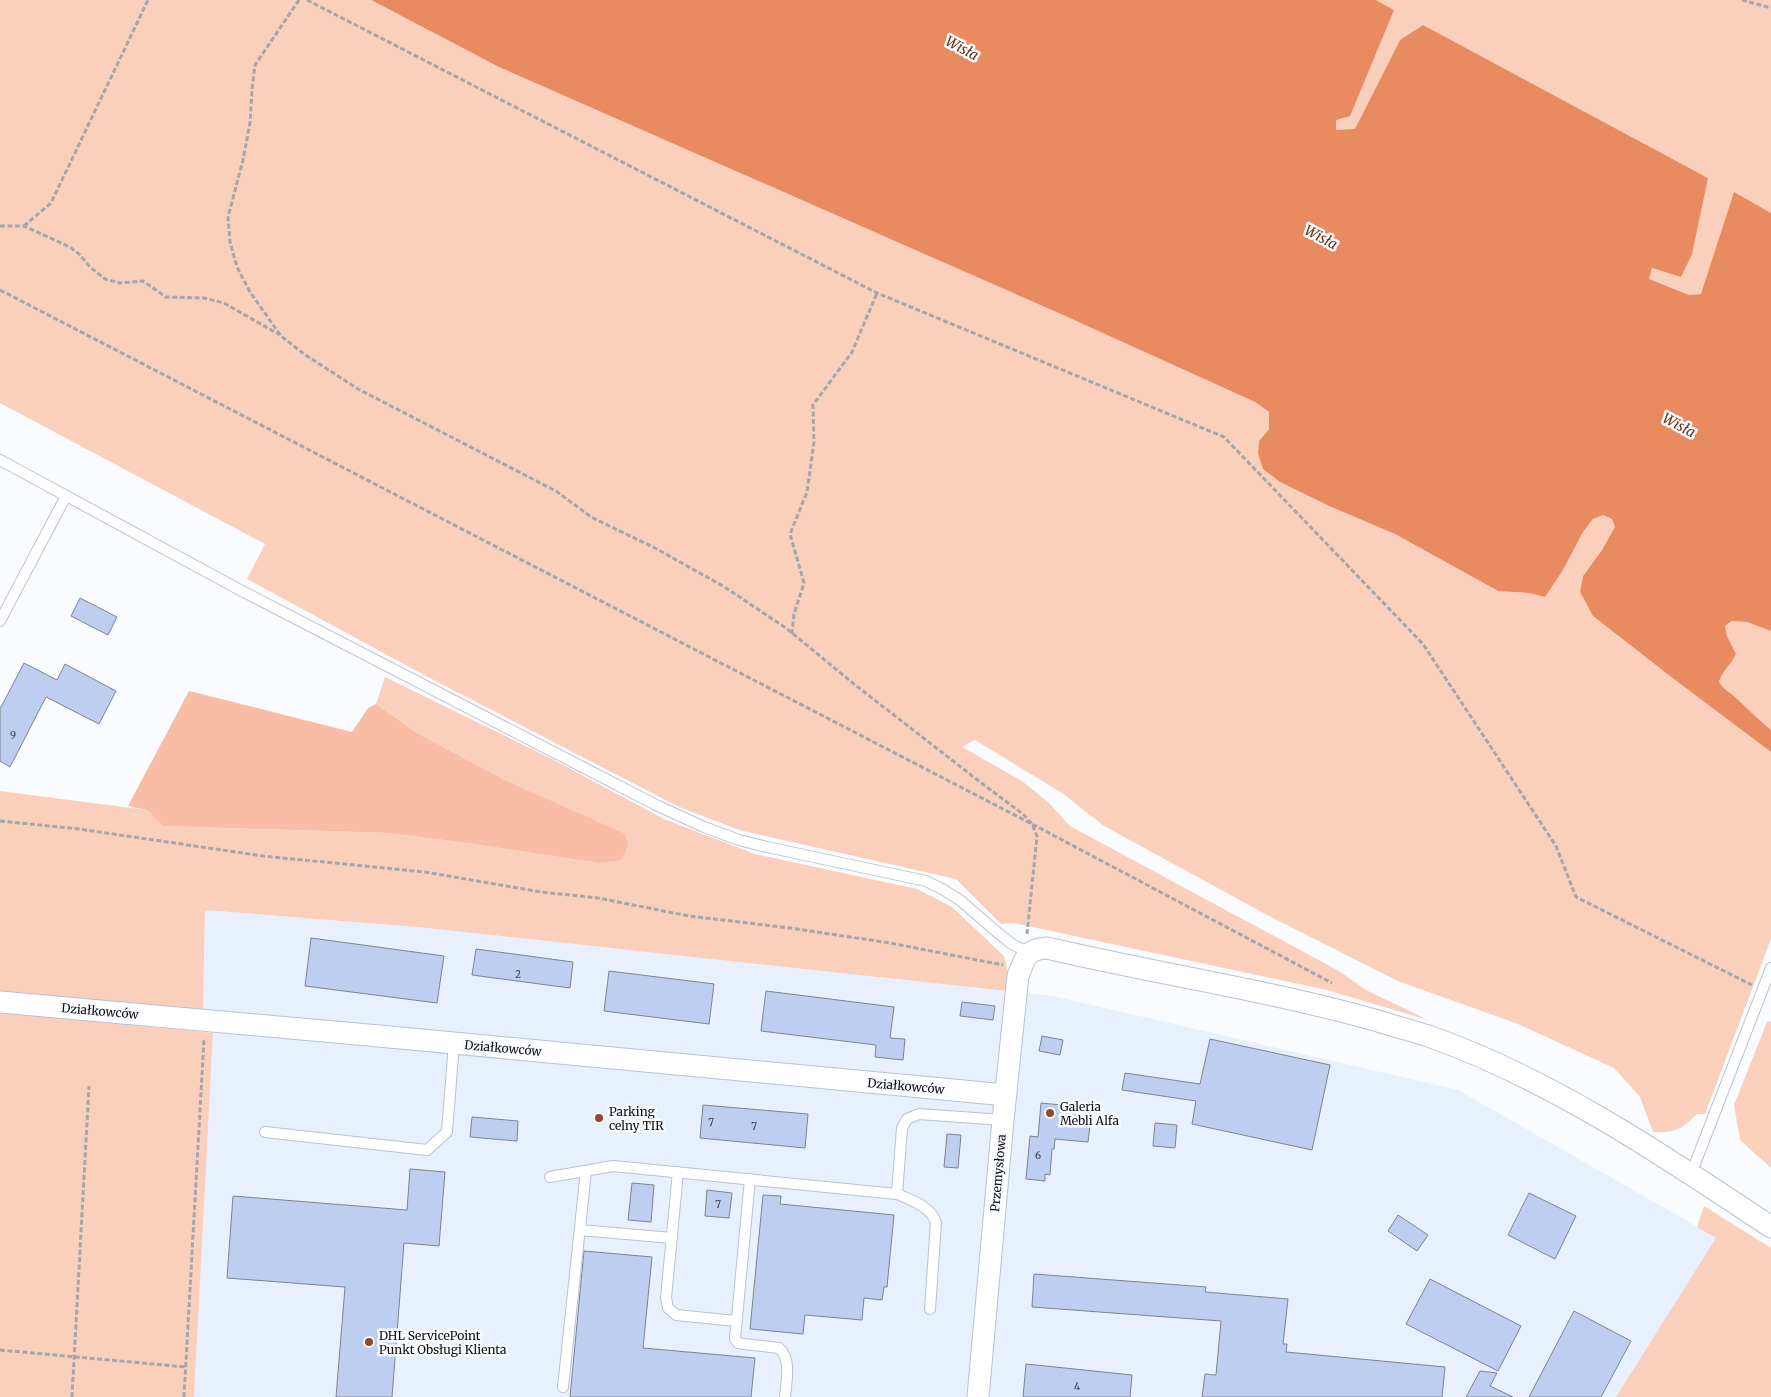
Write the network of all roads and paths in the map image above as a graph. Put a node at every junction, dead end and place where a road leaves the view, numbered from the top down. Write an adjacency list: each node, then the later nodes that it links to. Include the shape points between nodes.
1 (148, 0): 7 (path, via 51,203)
2 (298, 0): 10 (path, via 255,65 250,123 228,217 237,267 250,292)
3 (307, 0): 9 (path)
4 (1742, 0): 5 (path)
5 (1771, 8)
6 (0, 226): 7 (path)
7 (24, 226): 10 (path, via 70,247 105,279 120,283 143,282 166,297 204,298 224,303)
8 (0, 290): 16 (path)
9 (877, 293): 14 (path, via 852,352 813,405 814,442 807,492 790,534 804,583 794,614); 20 (path, via 1224,437 1423,644 1556,846 1576,897)
10 (282, 336): 14 (path, via 358,389 556,492 591,517 723,586)
11 (0, 460): 12 (lane)
12 (66, 496): 13 (lane); 17 (lane, via 242,591 704,827 748,842 926,881 961,901 1012,944)
13 (0, 622)
14 (792, 634): 16 (path)
15 (0, 821): 17 (path, via 263,856 425,872 541,892 598,898 689,916)
16 (1032, 824): 17 (path, via 1037,836); 19 (path)
17 (1025, 961): 25 (street, Przemysłowa, via 1018,976); 30 (street, via 1037,948 1047,948 1241,987 1430,1037 1476,1054 1537,1084)
18 (1771, 968): 20 (lane)
19 (1332, 984)
20 (1762, 990): 30 (lane)
21 (0, 1002): 22 (street, Działkowców)
22 (205, 1020): 23 (street, Działkowców); 41 (path)
23 (454, 1043): 25 (street, Działkowców); 27 (lane, via 447,1132 427,1150)
24 (89, 1086): 40 (path)
25 (1006, 1096): 26 (street, Przemysłowa)
26 (1002, 1120): 33 (lane, via 919,1114 907,1119 902,1128); 46 (street, Przemysłowa)
27 (265, 1132)
28 (586, 1171): 29 (lane, via 613,1166); 31 (lane); 35 (lane)
29 (678, 1172): 32 (lane); 36 (lane)
30 (1691, 1174): 34 (street)
31 (550, 1177)
32 (750, 1179): 33 (lane); 38 (lane)
33 (897, 1194): 37 (lane, via 915,1201 934,1216)
34 (1771, 1227)
35 (580, 1230): 36 (lane); 42 (lane)
36 (672, 1238): 38 (lane, via 666,1298 668,1308 676,1315)
37 (930, 1309)
38 (736, 1321): 45 (lane, via 735,1339 738,1343 779,1348 787,1357)
39 (0, 1350): 40 (path)
40 (74, 1357): 41 (path); 43 (path)
41 (186, 1367): 44 (path)
42 (564, 1386)
43 (72, 1397)
44 (184, 1397)
45 (785, 1397)
46 (978, 1397)

